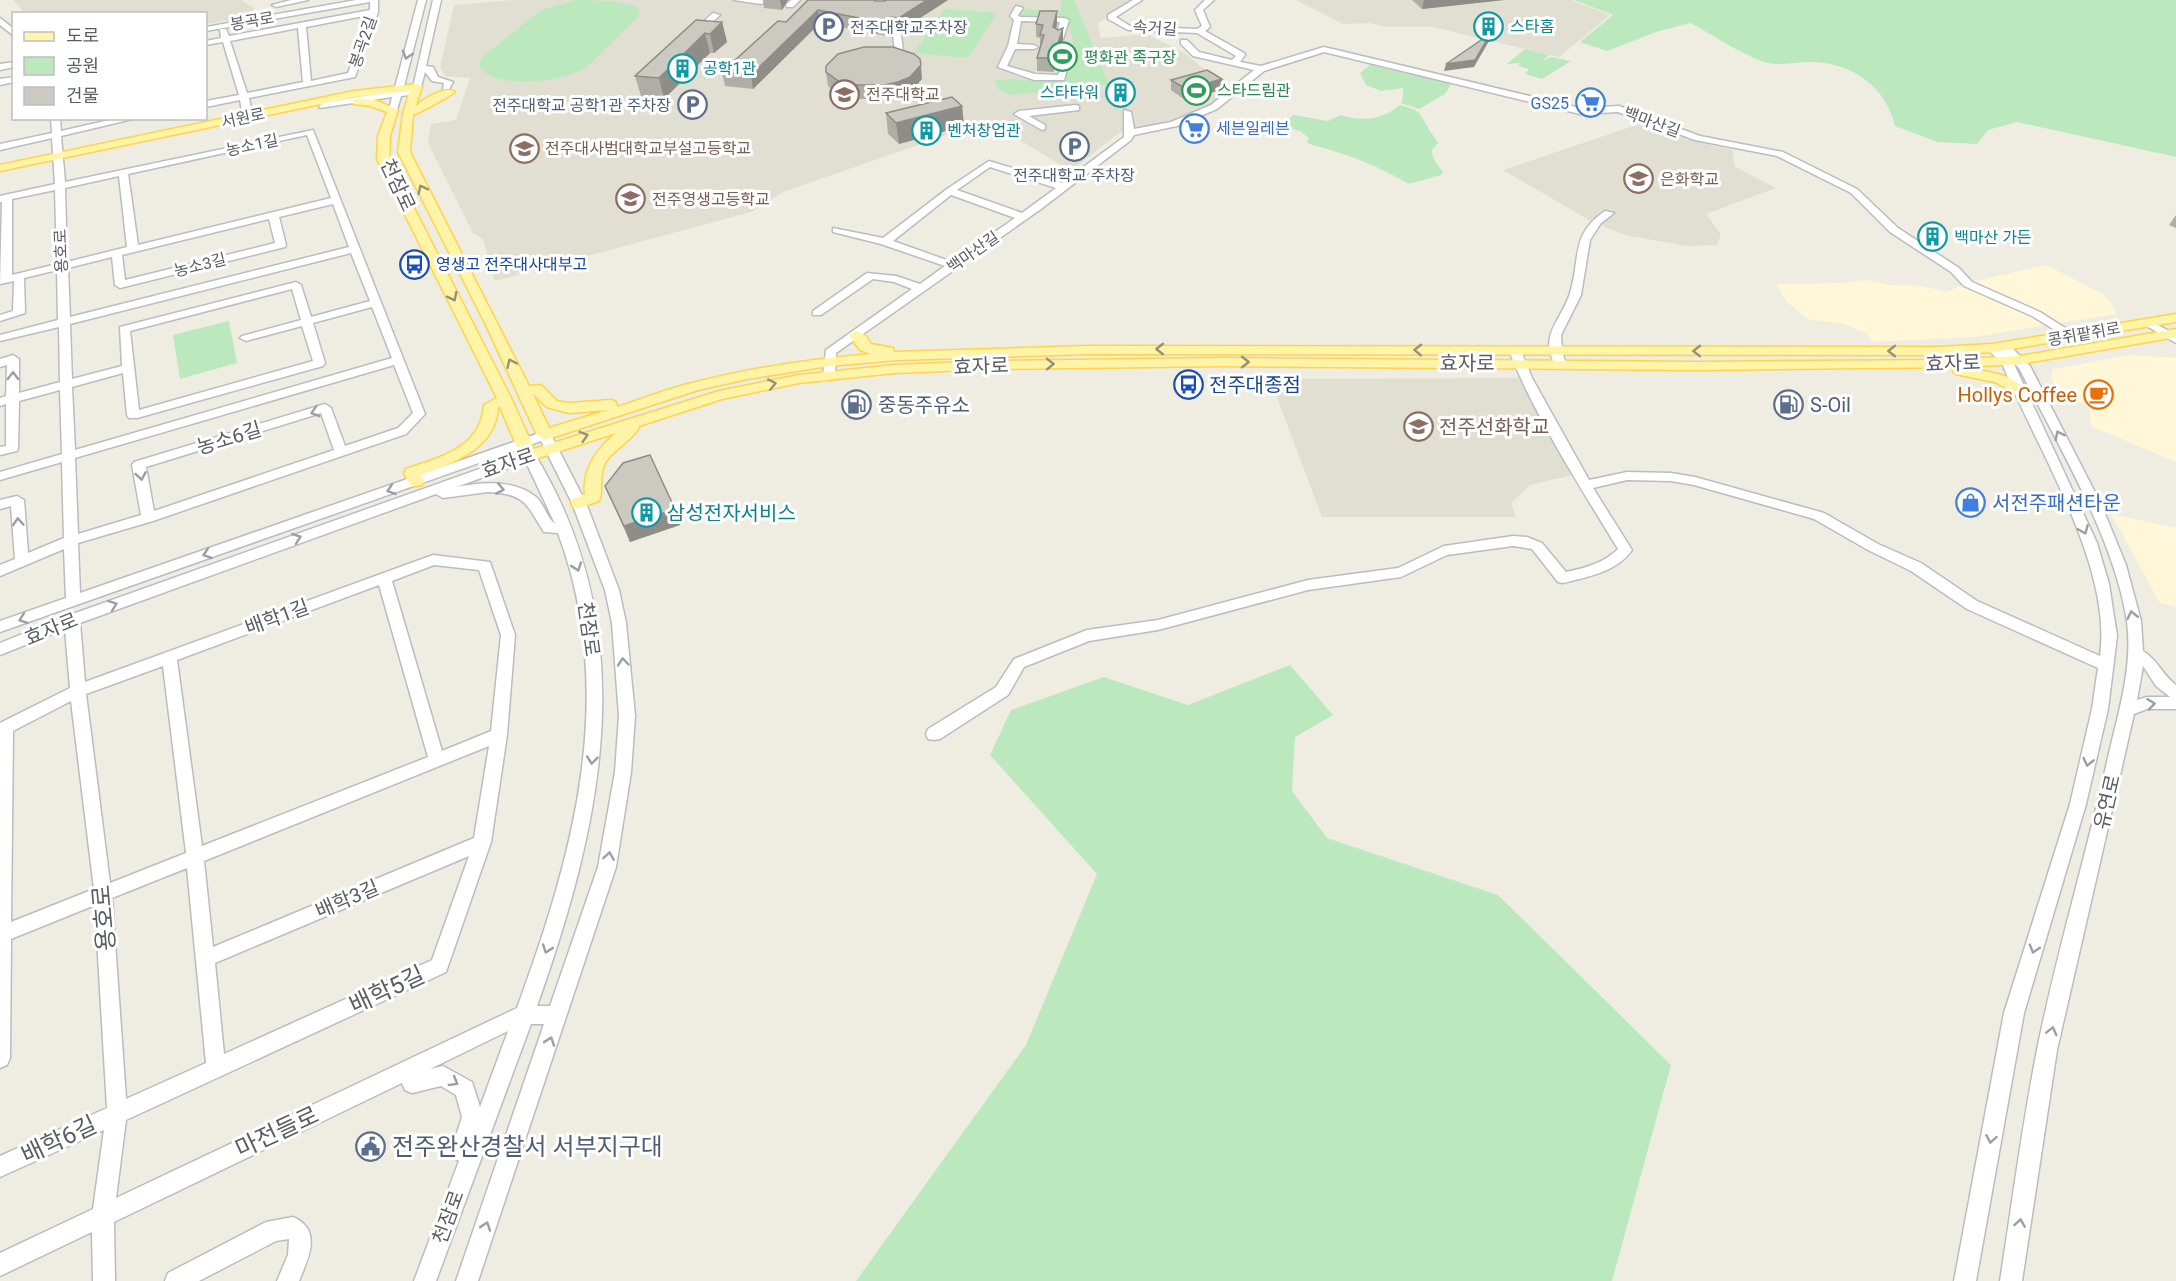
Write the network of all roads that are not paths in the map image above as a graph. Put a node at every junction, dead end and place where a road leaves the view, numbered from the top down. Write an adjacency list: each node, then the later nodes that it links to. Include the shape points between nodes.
1 (268, 0): 11 (street)
2 (304, 0): 11 (street)
3 (369, 0): 15 (street, 봉곡로)
4 (374, 0): 13 (street, 봉곡2길)
5 (422, 0): 42 (street, 천잠로, one-way to 42)
6 (437, 0): 36 (street, 천잠로)
7 (1138, 0): 21 (street, 속거길, via 1111,17 1128,28)
8 (1210, 0): 21 (street, 속거길, via 1199,10 1206,27)
9 (734, 2): 10 (street)
10 (761, 2)
11 (276, 5): 15 (street)
12 (1019, 8): 16 (street, via 1014,16)
13 (374, 12): 18 (street); 39 (street, 봉곡2길, via 352,75)
14 (716, 15): 24 (street)
15 (281, 16): 19 (street, 봉곡로)
16 (1018, 19): 26 (street, via 1065,20); 29 (street)
17 (0, 20): 22 (street)
18 (302, 25): 25 (street); 39 (street)
19 (222, 26): 20 (street, 봉곡로); 25 (street)
20 (207, 29)
21 (1198, 31): 32 (street, 속거길, via 1241,55)
22 (12, 32)
23 (897, 34): 31 (street)
24 (692, 38)
25 (225, 39): 28 (street); 44 (street)
26 (1059, 39)
27 (1184, 42): 32 (street, 속거길, via 1196,54)
28 (207, 43)
29 (1012, 46): 30 (street); 33 (street)
30 (1034, 47)
31 (899, 51)
32 (1234, 63): 37 (street, 속거길)
33 (1002, 67): 34 (street); 35 (street, via 1024,75 1061,78)
34 (1029, 68)
35 (1065, 68)
36 (422, 69): 40 (street, via 430,69 435,79 449,82); 41 (street, 천잠로)
37 (1261, 69): 55 (street, 백마산길, via 1214,107 1174,124); 91 (street, 백마산길, via 1329,49 1580,111 1619,109 1698,138 1780,154 1854,191 1894,230 1955,270 1968,284 2036,314)
38 (0, 82): 43 (street)
39 (307, 84): 44 (street, 봉곡2길)
40 (448, 89): 50 (main road, via 418,111)
41 (416, 90): 42 (main road, 서원로); 50 (main road, 천잠로)
42 (396, 91): 46 (street, 서원로); 48 (street, 천잠로); 51 (main road, 서원로, via 354,94)
43 (0, 93)
44 (244, 97): 45 (street, 봉곡2길); 51 (street)
45 (207, 104)
46 (323, 106): 48 (main road, via 368,101); 58 (main road, 서원로)
47 (1076, 108): 54 (street, via 1019,114)
48 (393, 110): 109 (main road, 천잠로, one-way to 109, via 384,136 383,159)
49 (1127, 112): 55 (street)
50 (408, 113): 107 (main road, 천잠로, one-way to 50, via 404,152)
51 (248, 117): 58 (main road, 서원로)
52 (55, 120): 56 (street, 용호로)
53 (105, 121): 56 (street)
54 (1042, 127)
55 (1130, 133): 63 (street, 백마산길)
56 (56, 135): 57 (street); 58 (street, 용호로)
57 (0, 147)
58 (58, 159): 59 (main road, 서원로); 61 (main road, 서원로); 62 (street, 용호로)
59 (0, 168)
60 (123, 172): 62 (street, 농소1길); 66 (street, 농소1길, via 310,132); 72 (street)
61 (0, 175)
62 (59, 186): 65 (street, 농소1길); 76 (street, 용호로)
63 (1063, 187): 64 (street, via 989,165); 69 (street, 백마산길)
64 (950, 191): 69 (street); 71 (street)
65 (3, 198): 78 (street)
66 (336, 200): 68 (street, 농소3길); 73 (street)
67 (1609, 213): 97 (street, via 1596,220 1582,243 1575,295 1552,339)
68 (273, 215): 72 (street, 농소3길); 75 (street, 농소3길, via 281,245)
69 (1023, 217): 77 (street, 백마산길)
70 (837, 230): 71 (street)
71 (885, 242): 77 (street)
72 (133, 249): 74 (street, 농소3길)
73 (355, 249): 79 (street); 81 (street)
74 (117, 253): 75 (street, 농소3길, via 120,285); 76 (street, 농소3길)
75 (212, 262): 79 (street)
76 (61, 266): 78 (street, 농소3길); 86 (street, 용호로)
77 (954, 266): 80 (street, 백마산길)
78 (9, 278): 84 (street, via 19,313)
79 (217, 284): 82 (street); 86 (street)
80 (922, 289): 83 (street, via 871,275); 90 (street, 백마산길)
81 (376, 303): 87 (street); 99 (street)
82 (215, 306): 87 (street, via 296,285); 102 (street, via 124,329)
83 (817, 313)
84 (0, 318)
85 (2176, 318): 88 (main road, 콩쥐팥쥐로)
86 (63, 322): 93 (street); 104 (street, 용호로)
87 (307, 322): 94 (street); 105 (street, via 319,363)
88 (2149, 322): 89 (main road, 콩쥐팥쥐로); 92 (street)
89 (2091, 333): 91 (main road, 콩쥐팥쥐로); 95 (main road, via 2087,341)
90 (856, 335): 96 (main road, via 865,347 897,351); 103 (street, 백마산길, via 830,352)
91 (2072, 336): 95 (main road, 콩쥐팥쥐로)
92 (2173, 336): 95 (main road, 콩쥐팥쥐로)
93 (0, 338)
94 (246, 338)
95 (2007, 354): 97 (main road, 효자로, one-way to 97, via 1916,351); 101 (main road, 효자로); 106 (street, 유연로); 123 (street, 유연로, one-way to 95)
96 (897, 356): 98 (main road, 효자로, one-way to 96, via 1089,350); 103 (main road, 효자로)
97 (1557, 357): 98 (main road, 효자로); 101 (main road, 효자로, via 1697,366)
98 (1517, 358): 103 (main road, 효자로, one-way to 98); 120 (street)
99 (398, 360): 110 (street); 117 (street, via 419,414 402,431)
100 (0, 363): 108 (street, one-way to 100, via 13,359)
101 (1941, 364): 106 (main road, via 1999,379)
102 (128, 368): 104 (street); 105 (street, via 133,415)
103 (829, 369): 111 (main road, 효자로, via 747,375); 112 (main road, 효자로, one-way to 103, via 719,395)
104 (66, 384): 108 (street); 118 (street, 용호로)
105 (232, 387): 110 (street)
106 (2018, 389): 122 (street, 유연로)
107 (524, 392): 111 (main road, via 536,388 552,404 569,408 614,404); 114 (main road, 천잠로)
108 (6, 400): 116 (street, via 12,448)
109 (505, 400): 115 (main road, 천잠로); 121 (main road, via 491,405 492,414 481,437 459,454 412,473)
110 (248, 404): 113 (street); 118 (street)
111 (618, 410): 114 (main road, 효자로)
112 (629, 423): 114 (main road, 효자로, one-way to 112); 124 (main road, via 632,428 596,464 591,476 593,496)
113 (255, 430): 117 (street, 농소6길, one-way to 113, via 326,408); 126 (street, 농소6길, one-way to 126, via 139,465)
114 (548, 441): 115 (main road, 효자로); 124 (street, 천잠로)
115 (526, 449): 121 (street, 효자로); 127 (street, 천잠로)
116 (0, 451)
117 (341, 453): 126 (street)
118 (67, 457): 119 (street); 128 (street, 용호로)
119 (0, 476)
120 (1585, 485): 138 (street, via 1627,476 1671,477 1819,516 1873,548 1916,567 1972,605); 144 (street, via 1625,550 1618,558 1588,572 1563,578 1537,546 1512,541 1444,551 1401,572 1308,585 1158,625 1087,636 1019,663 1002,691)
121 (420, 487): 127 (street, one-way to 127, via 431,497 462,490 502,488 532,501 549,529); 132 (street, 효자로, one-way to 132); 133 (street, 효자로, one-way to 121)
122 (2066, 489): 123 (street); 138 (street, 유연로, one-way to 138, via 2090,543 2102,584 2110,636)
123 (2088, 493): 136 (street, 유연로, one-way to 123, via 2134,621 2119,565)
124 (579, 503): 155 (street, 천잠로, one-way to 124, via 607,867 623,772 627,716 619,623 612,590)
125 (0, 505): 129 (street, one-way to 125, via 17,500)
126 (148, 518): 128 (street)
127 (563, 528): 154 (street, 천잠로, one-way to 154, via 582,582 594,651 595,733 581,834 563,901)
128 (70, 541): 129 (street); 132 (street, 용호로)
129 (21, 562): 130 (street)
130 (0, 571)
131 (384, 578): 137 (street, 배학1길); 145 (street, 배학1길, via 433,560 485,566 508,635); 148 (street)
132 (73, 601): 134 (street, 효자로, one-way to 134)
133 (72, 620): 135 (street, 효자로); 139 (street, 용호로)
134 (0, 627)
135 (0, 649)
136 (2136, 654): 140 (street, via 2151,663 2161,682); 142 (street, 유연로)
137 (170, 656): 139 (street, 배학1길); 150 (street)
138 (2106, 665): 146 (street, 유연로)
139 (78, 691): 143 (street, 배학1길); 151 (street, 용호로)
140 (2176, 693)
141 (2176, 703): 142 (street, one-way to 141)
142 (2127, 710): 147 (street, 유연로)
143 (2, 729): 152 (street)
144 (934, 734)
145 (499, 735): 148 (street); 149 (street)
146 (2094, 736): 147 (street); 170 (street, 유연로, one-way to 170, via 2078,804 2014,1013)
147 (2119, 747): 171 (street, 유연로, one-way to 147, via 2047,1050)
148 (437, 760): 150 (street)
149 (482, 842): 153 (street, 배학3길); 158 (street, 배학5길, via 439,966)
150 (195, 857): 151 (street); 153 (street)
151 (103, 894): 152 (street); 160 (street, 용호로)
152 (1, 935): 156 (street)
153 (207, 958): 158 (street)
154 (524, 1014): 155 (street, 마전들로); 159 (street, 마전들로); 161 (street, 천잠로)
155 (558, 1016): 169 (street, 천잠로, one-way to 155)
156 (0, 1044): 157 (street)
157 (0, 1058)
158 (216, 1068): 160 (street, 배학5길)
159 (410, 1069): 161 (street, one-way to 161, via 412,1083 443,1076 465,1089 472,1117 461,1151); 163 (street, 마전들로)
160 (117, 1113): 162 (street, 배학6길); 163 (street, 용호로)
161 (472, 1152): 168 (street, 천잠로)
162 (0, 1167)
163 (103, 1215): 164 (street, 마전들로); 165 (street, 용호로)
164 (0, 1265)
165 (104, 1281)
166 (176, 1281): 167 (street, via 274,1230 293,1228 302,1237)
167 (288, 1281)
168 (424, 1281)
169 (467, 1281)
170 (1965, 1281)
171 (2011, 1281)

